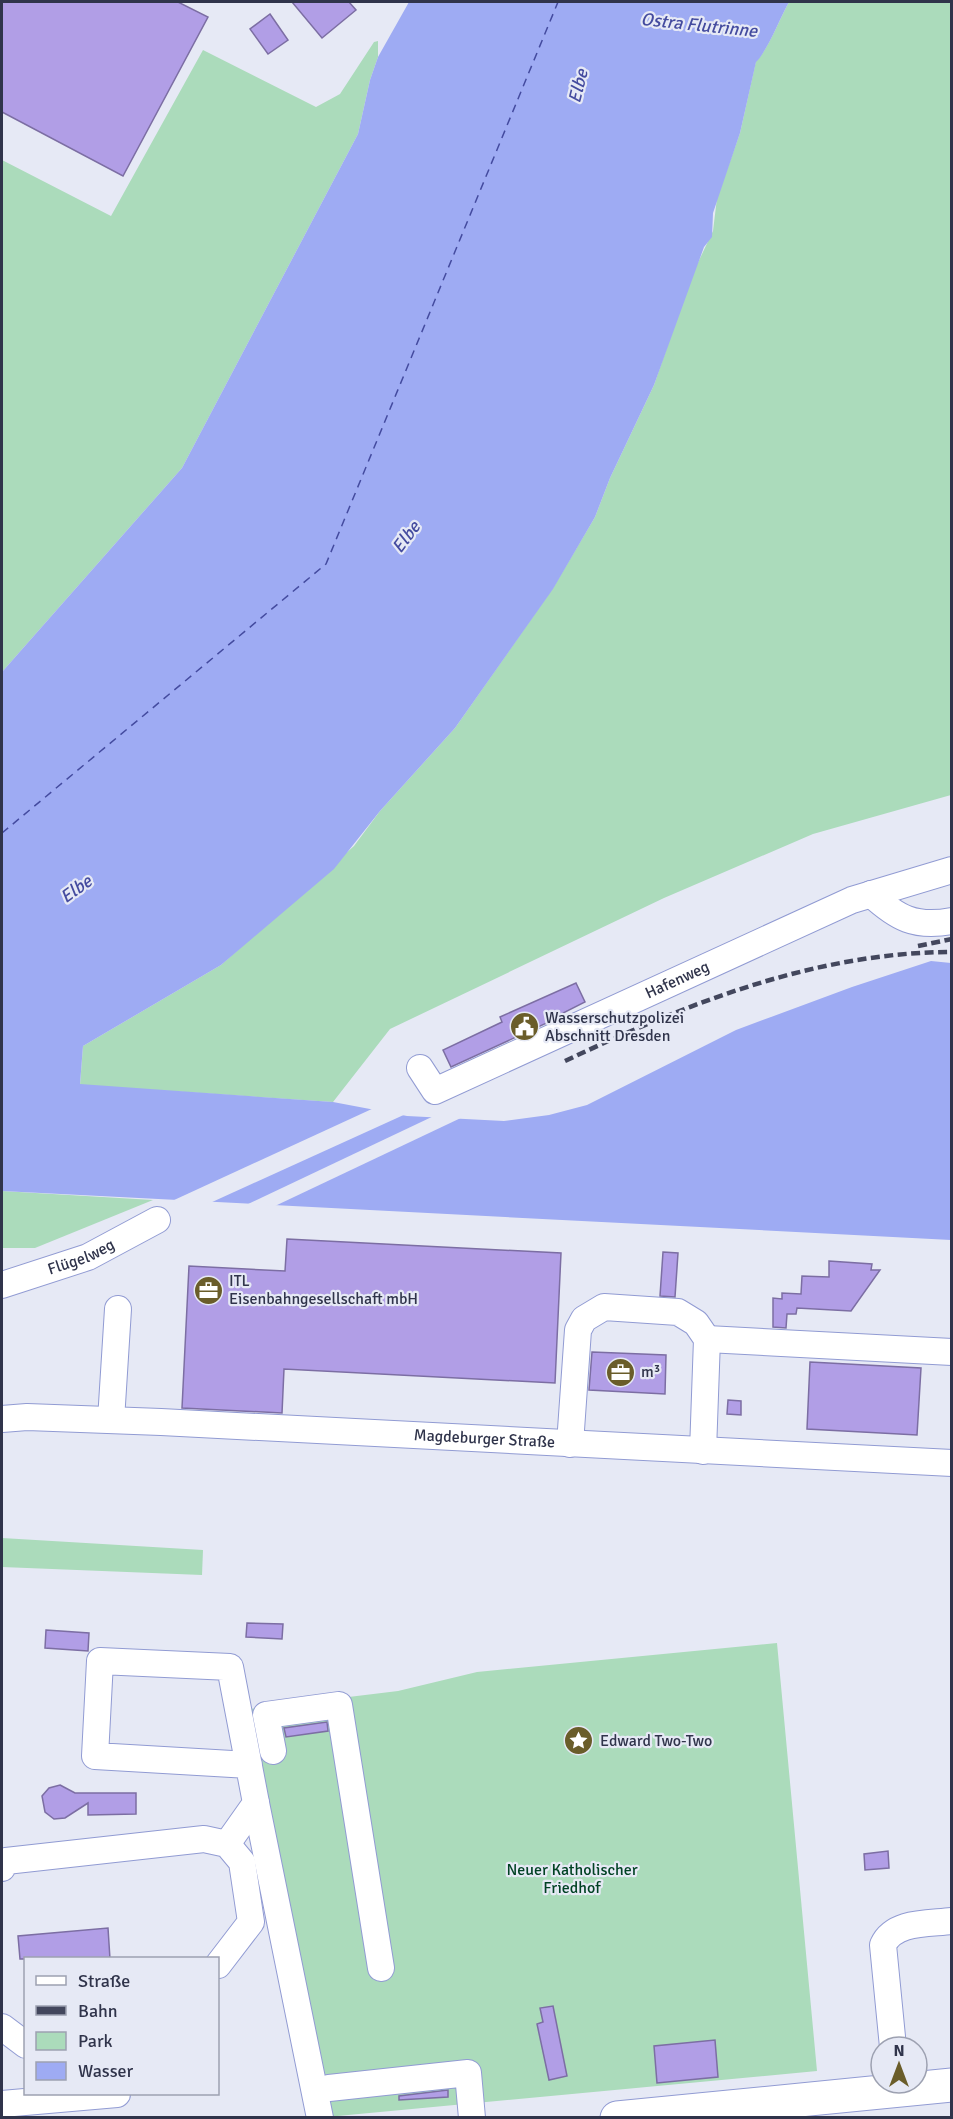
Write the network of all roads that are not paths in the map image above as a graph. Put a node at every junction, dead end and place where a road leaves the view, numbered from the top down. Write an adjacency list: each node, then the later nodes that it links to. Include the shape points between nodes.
1 (951, 870): 2 (street, Hafenweg)
2 (871, 894): 3 (street, via 894,915 931,925); 4 (street, Hafenweg, via 435,1091)
3 (951, 921)
4 (420, 1068)
5 (157, 1220): 6 (street, Flügelweg, via 87,1257)
6 (2, 1285)
7 (118, 1309): 11 (street)
8 (707, 1339): 9 (street); 12 (street, via 696,1323 678,1312 604,1307 591,1313 584,1319 576,1340); 13 (street)
9 (951, 1352)
10 (10, 1418): 11 (street, Magdeburger Straße)
11 (111, 1420): 12 (street, Magdeburger Straße)
12 (570, 1444): 13 (street, Magdeburger Straße)
13 (703, 1451): 14 (street, Magdeburger Straße)
14 (951, 1463)
15 (273, 1751): 22 (street, via 266,1715 339,1705)
16 (249, 1765): 16 (street, via 230,1666 100,1661 95,1756); 17 (street)
17 (256, 1803): 18 (street); 35 (street)
18 (227, 1844): 19 (street, via 204,1839 6,1861); 21 (street, via 242,1862 250,1922)
19 (2, 1868)
20 (951, 1921): 24 (street, via 899,1928 888,1934 884,1945)
21 (219, 1964)
22 (381, 1968)
23 (2, 2027): 25 (street)
24 (892, 2035)
25 (24, 2044)
26 (951, 2085): 27 (main road)
27 (929, 2086)
28 (329, 2088): 36 (street, via 468,2073)
29 (869, 2091): 34 (main road)
30 (114, 2095): 33 (street)
31 (2, 2104): 32 (street)
32 (36, 2104): 33 (street)
33 (84, 2107)
34 (692, 2114): 37 (main road)
35 (320, 2118)
36 (472, 2118)
37 (617, 2118)

